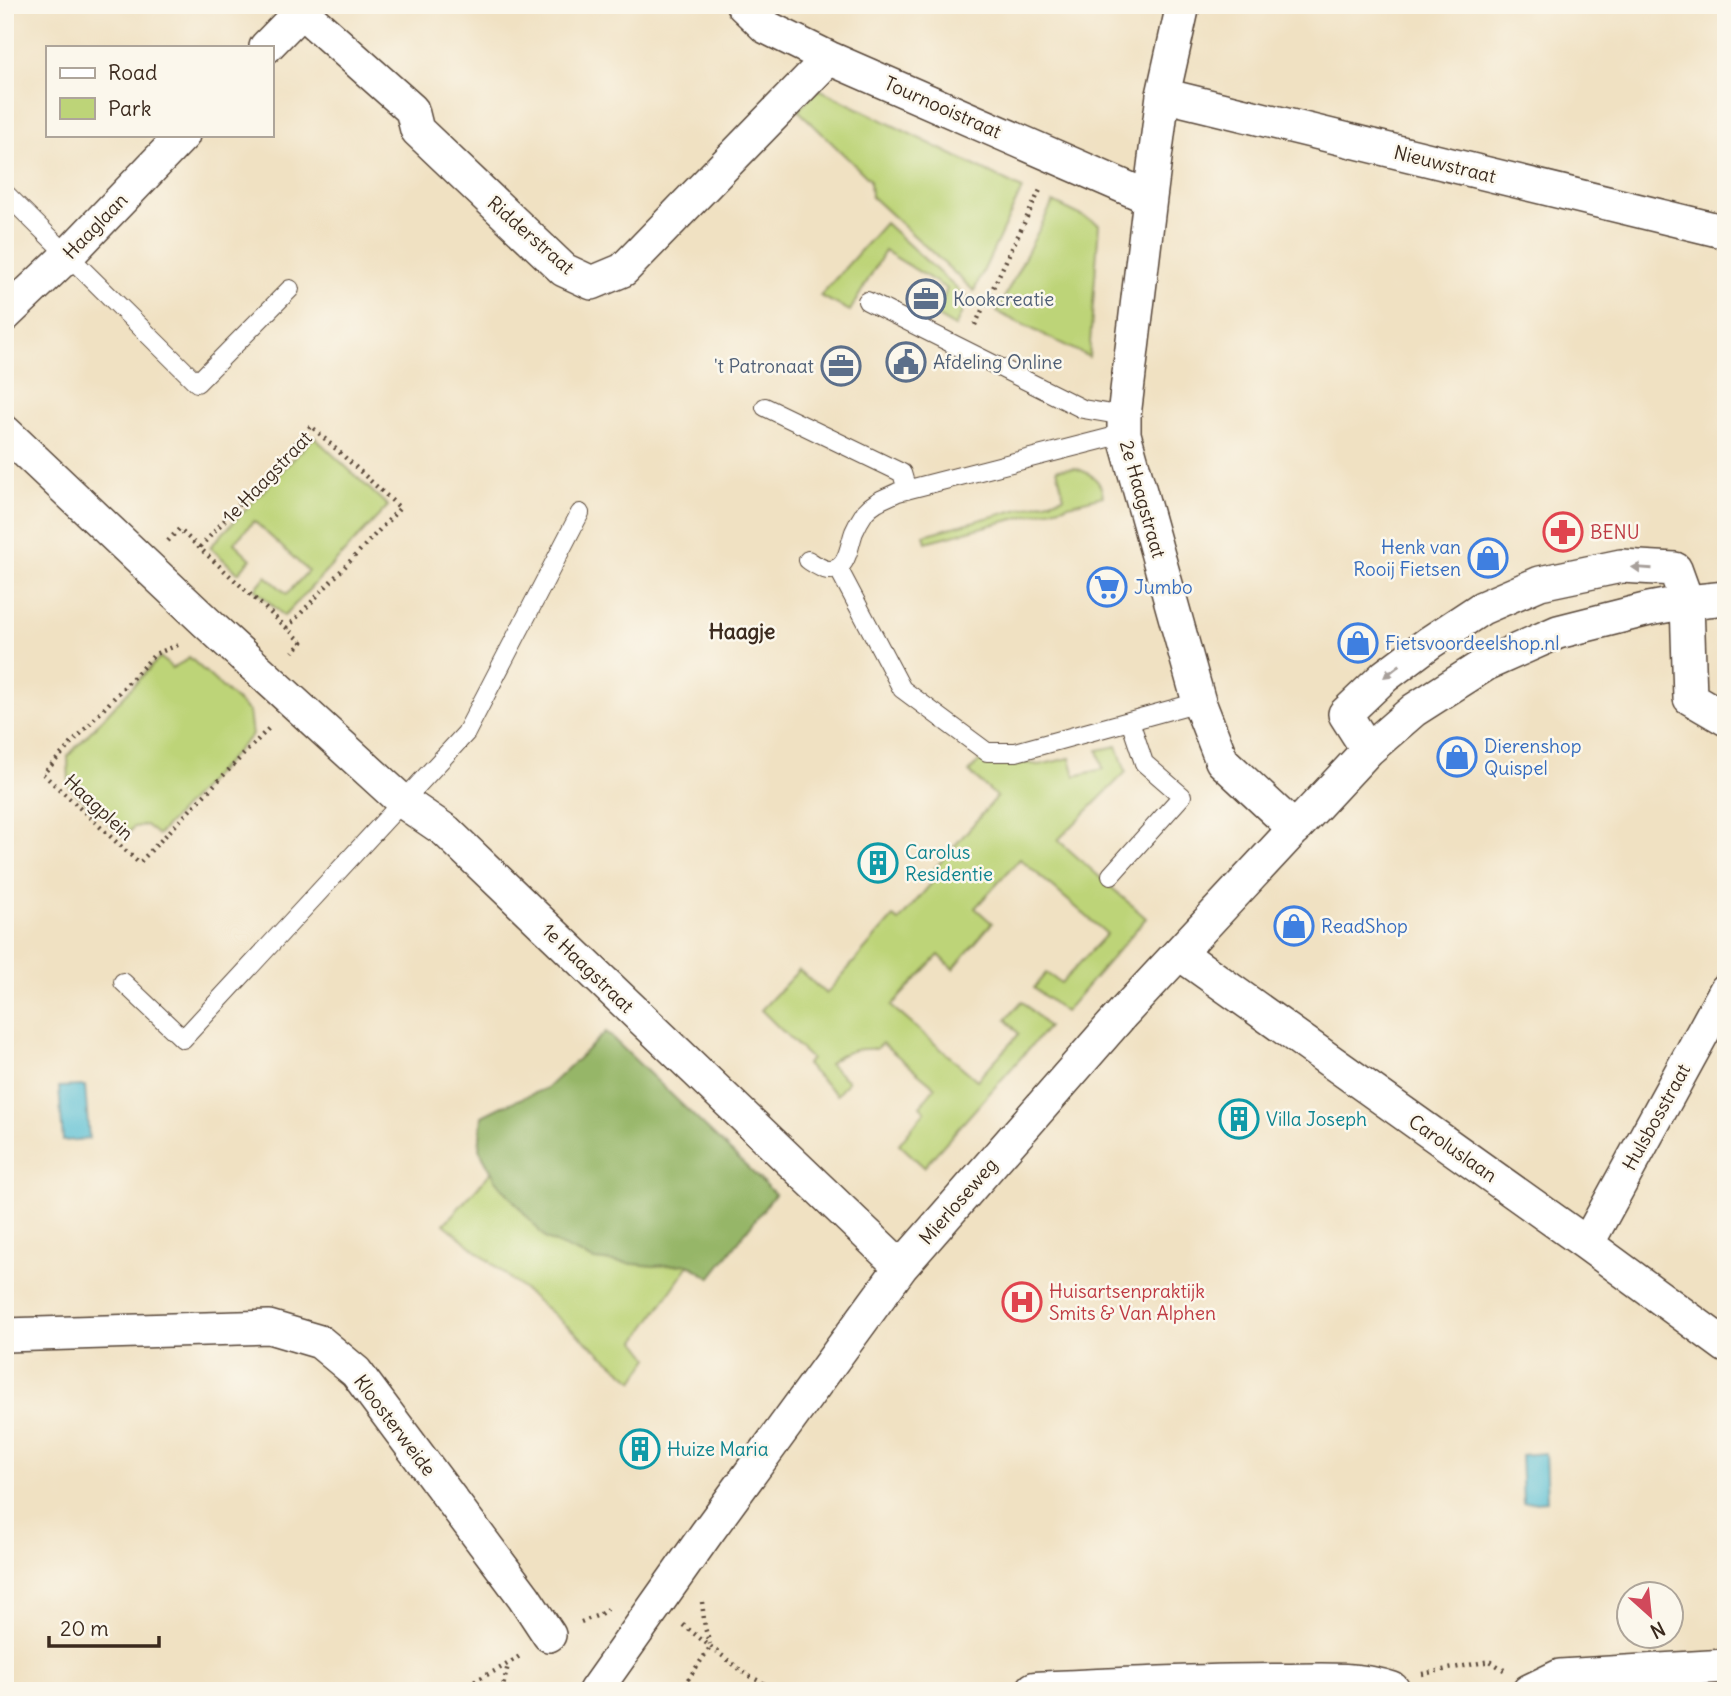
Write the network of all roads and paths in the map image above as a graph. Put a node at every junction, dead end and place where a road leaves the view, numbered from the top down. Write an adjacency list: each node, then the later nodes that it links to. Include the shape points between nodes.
1 (743, 5): 5 (street, Tournooistraat, via 766,27)
2 (1183, 5): 6 (street, 2e Haagstraat)
3 (304, 8): 4 (street); 5 (street, Ridderstraat, via 412,110 417,130 564,270 592,283 623,270)
4 (268, 46)
5 (829, 58): 8 (street, Tournooistraat)
6 (1163, 95): 10 (street, 2e Haagstraat); 11 (street, Nieuwstraat)
7 (182, 136): 12 (street, Haaglaan)
8 (1056, 157): 10 (street, Tournooistraat); 16 (path)
9 (5, 193): 12 (lane)
10 (1150, 198): 18 (street, 2e Haagstraat)
11 (1726, 232)
12 (68, 255): 13 (lane, via 197,383); 15 (street, Haaglaan)
13 (289, 289)
14 (867, 301): 16 (lane)
15 (5, 315)
16 (963, 349): 18 (lane)
17 (765, 407): 20 (lane, via 902,473)
18 (1124, 425): 20 (lane); 32 (street, 2e Haagstraat)
19 (5, 432): 24 (street, 1e Haagstraat)
20 (907, 490): 25 (lane, via 877,501 867,510)
21 (579, 513): 36 (lane, via 466,733)
22 (200, 547): 24 (path, via 179,529); 29 (path); 29 (path, 1e Haagstraat, via 312,426 400,508)
23 (808, 561): 25 (lane, via 825,569)
24 (146, 565): 28 (street, 1e Haagstraat)
25 (838, 568): 34 (lane, via 902,690 986,752 1016,752)
26 (1726, 598): 27 (street, Mierloseweg)
27 (1688, 602): 33 (street, via 1690,698); 35 (street, Mierloseweg, via 1558,632 1486,664 1415,710); 35 (street, one-way to 35, via 1675,569 1620,566 1541,583 1482,608 1385,676 1345,714)
28 (206, 622): 30 (street, 1e Haagstraat); 31 (path, Haagplein, via 177,646 155,654 43,774 139,863)
29 (287, 628): 30 (path, via 302,642)
30 (268, 679): 31 (street, 1e Haagstraat)
31 (293, 702): 36 (street, 1e Haagstraat)
32 (1199, 702): 34 (lane); 37 (street, 2e Haagstraat, via 1222,761)
33 (1726, 719)
34 (1130, 721): 38 (lane, via 1144,763 1182,796)
35 (1368, 750): 37 (street, Mierloseweg)
36 (402, 801): 40 (lane, via 183,1039); 43 (street, 1e Haagstraat, via 446,831)
37 (1295, 830): 39 (street, Mierloseweg)
38 (1111, 875)
39 (1178, 953): 42 (street, Caroluslaan); 43 (street, Mierloseweg)
40 (123, 982)
41 (1726, 990): 42 (street, Hulsbosstraat)
42 (1587, 1244): 45 (street, Caroluslaan)
43 (901, 1267): 53 (street, Mierloseweg)
44 (5, 1335): 46 (street, Kloosterweide, via 269,1327 320,1342 356,1372)
45 (1726, 1346)
46 (549, 1635)
47 (1726, 1666): 50 (street, via 1560,1676)
48 (1208, 1687): 49 (street, via 1346,1682); 56 (street)
49 (1385, 1688): 50 (path, via 1428,1672 1490,1661)
50 (1532, 1689)
51 (448, 1691): 52 (path, via 508,1665)
52 (502, 1691)
53 (595, 1691)
54 (680, 1691): 55 (path, via 711,1646 747,1675)
55 (779, 1691)
56 (1035, 1691)

